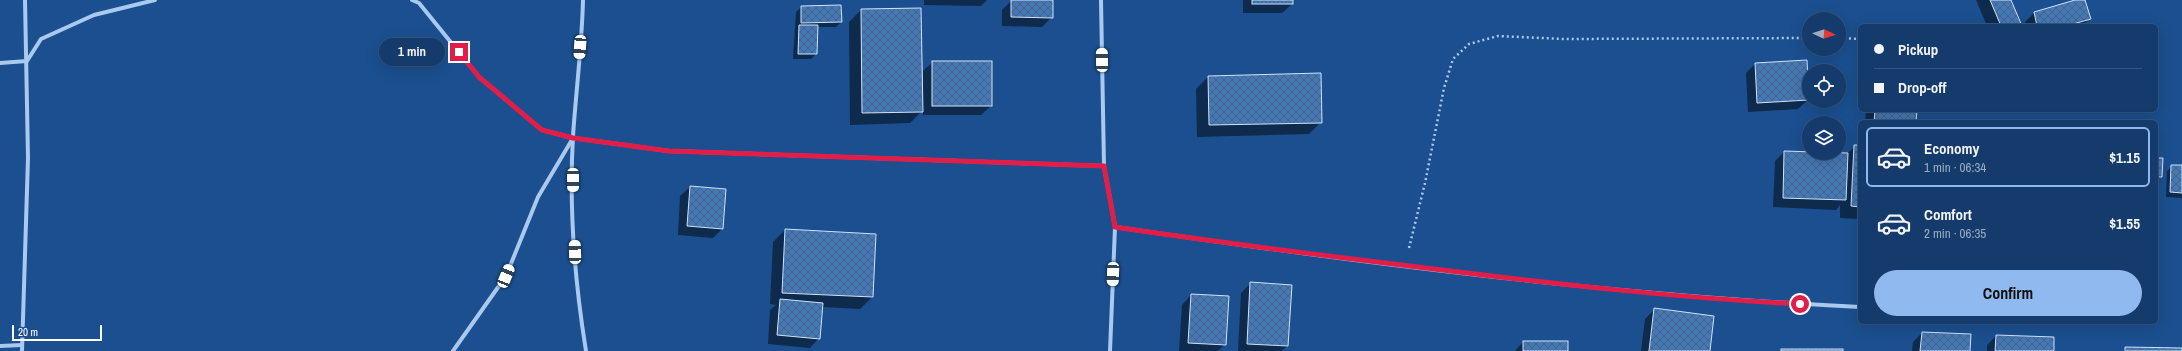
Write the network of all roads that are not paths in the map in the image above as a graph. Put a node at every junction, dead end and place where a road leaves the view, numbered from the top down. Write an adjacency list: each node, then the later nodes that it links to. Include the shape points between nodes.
1 (25, 0): 6 (street)
2 (154, 0): 6 (street, via 94,15 41,39)
3 (412, 0): 8 (street, via 419,3 479,77 542,130)
4 (583, 0): 8 (street)
5 (1101, 0): 9 (street)
6 (27, 61): 7 (street); 12 (street, via 28,158)
7 (0, 63)
8 (573, 138): 9 (street, via 669,151); 15 (street, via 538,197 506,276); 16 (street, via 577,296)
9 (1104, 166): 10 (street)
10 (1115, 227): 11 (street, via 1404,266 1603,289 1740,301); 17 (street)
11 (1858, 307)
12 (22, 345): 13 (street); 14 (street)
13 (0, 346)
14 (22, 351)
15 (453, 351)
16 (586, 351)
17 (1110, 351)

